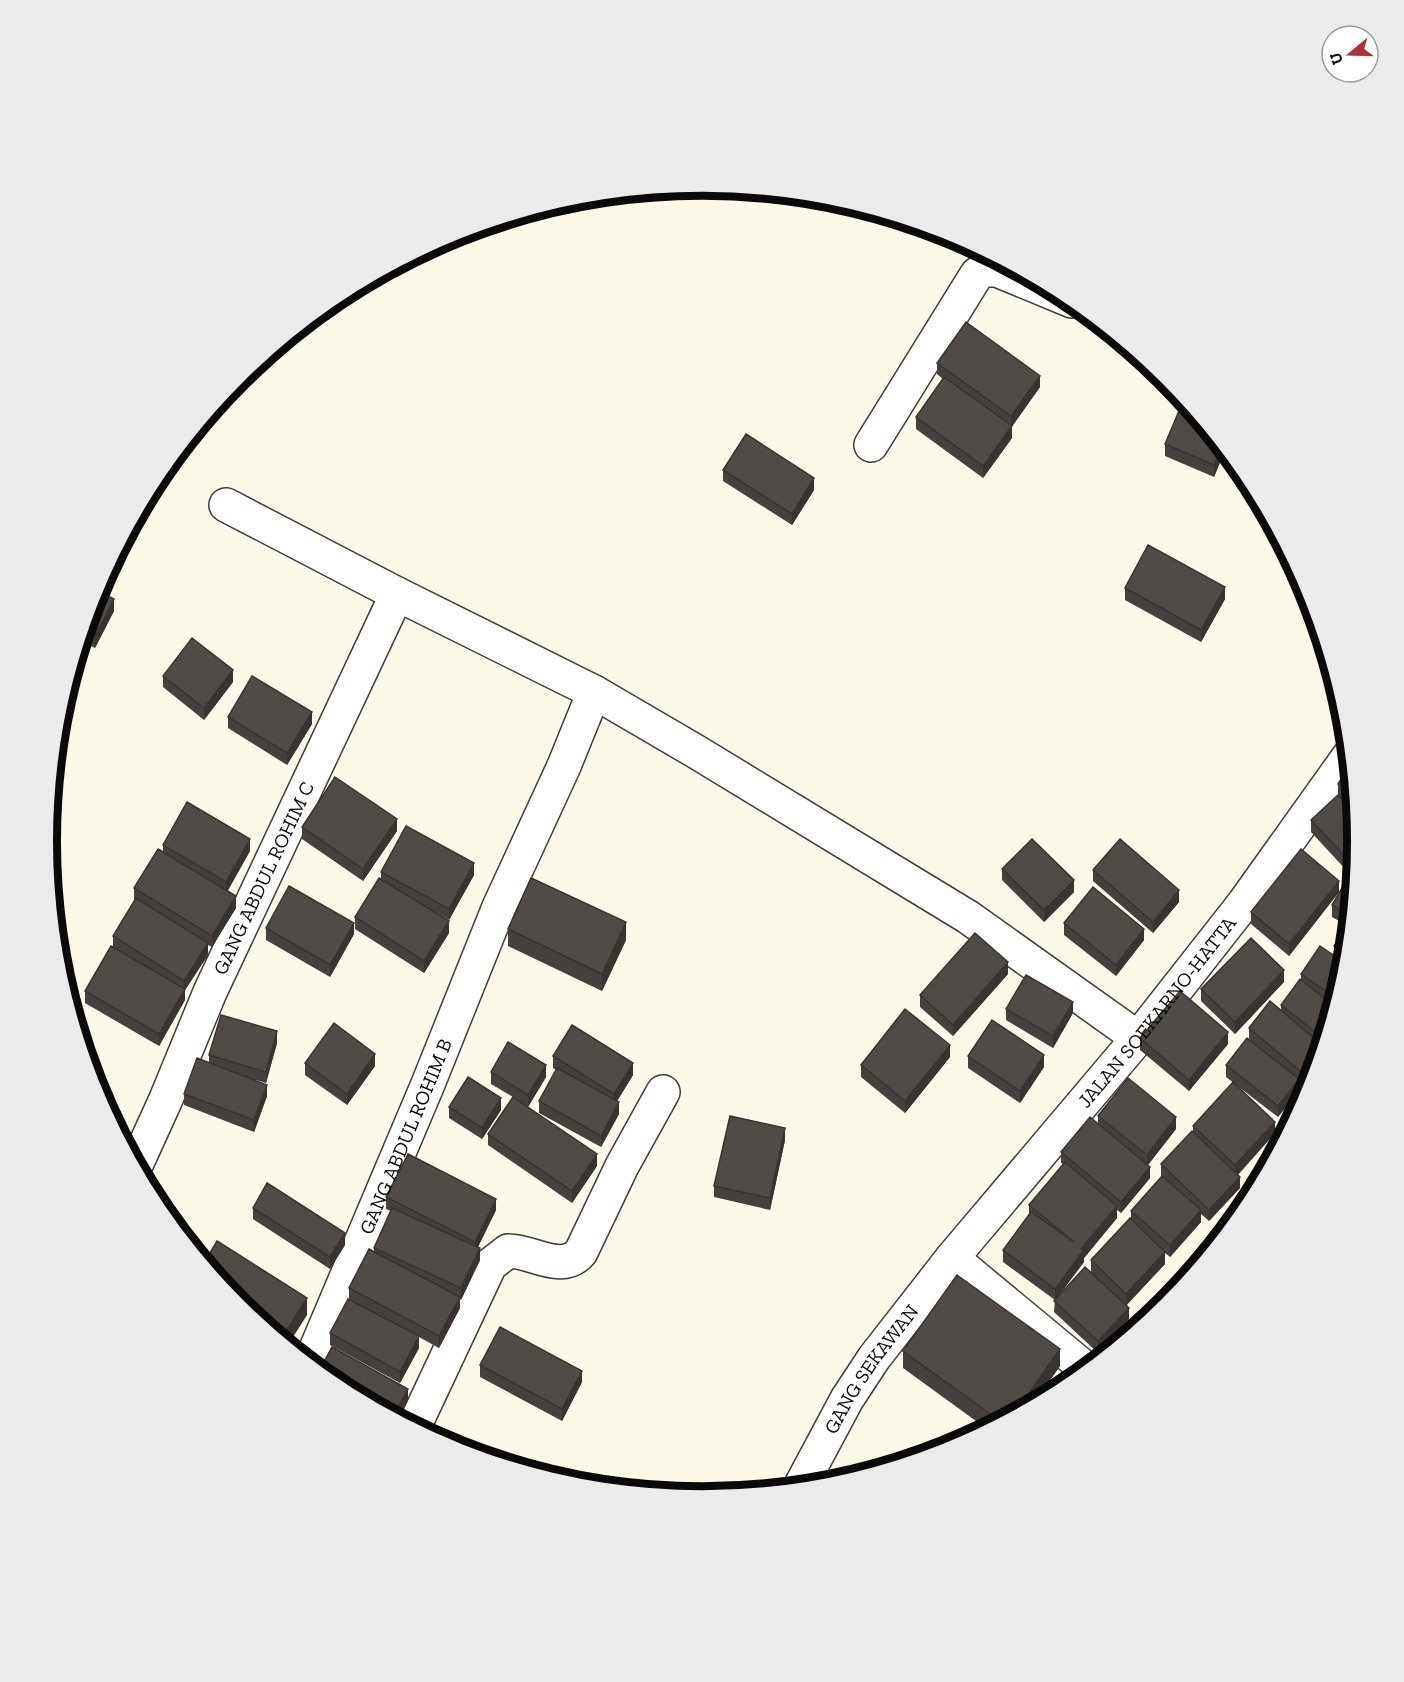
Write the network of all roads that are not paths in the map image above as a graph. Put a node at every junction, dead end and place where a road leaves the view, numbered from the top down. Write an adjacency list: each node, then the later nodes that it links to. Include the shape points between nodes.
1 (1012, 276): 2 (street, via 998,270 977,274)
2 (871, 445)
3 (226, 505): 4 (street)
4 (397, 594): 5 (street); 9 (street, GANG ABDUL ROHIM C, via 210,992)
5 (594, 692): 7 (street, via 968,917); 11 (street, GANG ABDUL ROHIM B, via 499,907)
6 (1342, 766): 7 (street, JALAN SOEKARNO-HATTA, via 1244,903)
7 (1138, 1038): 10 (street, JALAN SOEKARNO-HATTA)
8 (663, 1092): 13 (street, via 576,1257 560,1263 526,1252 508,1251 490,1265)
9 (140, 1157)
10 (952, 1258): 12 (street); 14 (street, GANG SEKAWAN, via 874,1358)
11 (313, 1356)
12 (1080, 1364)
13 (418, 1419)
14 (805, 1477)

